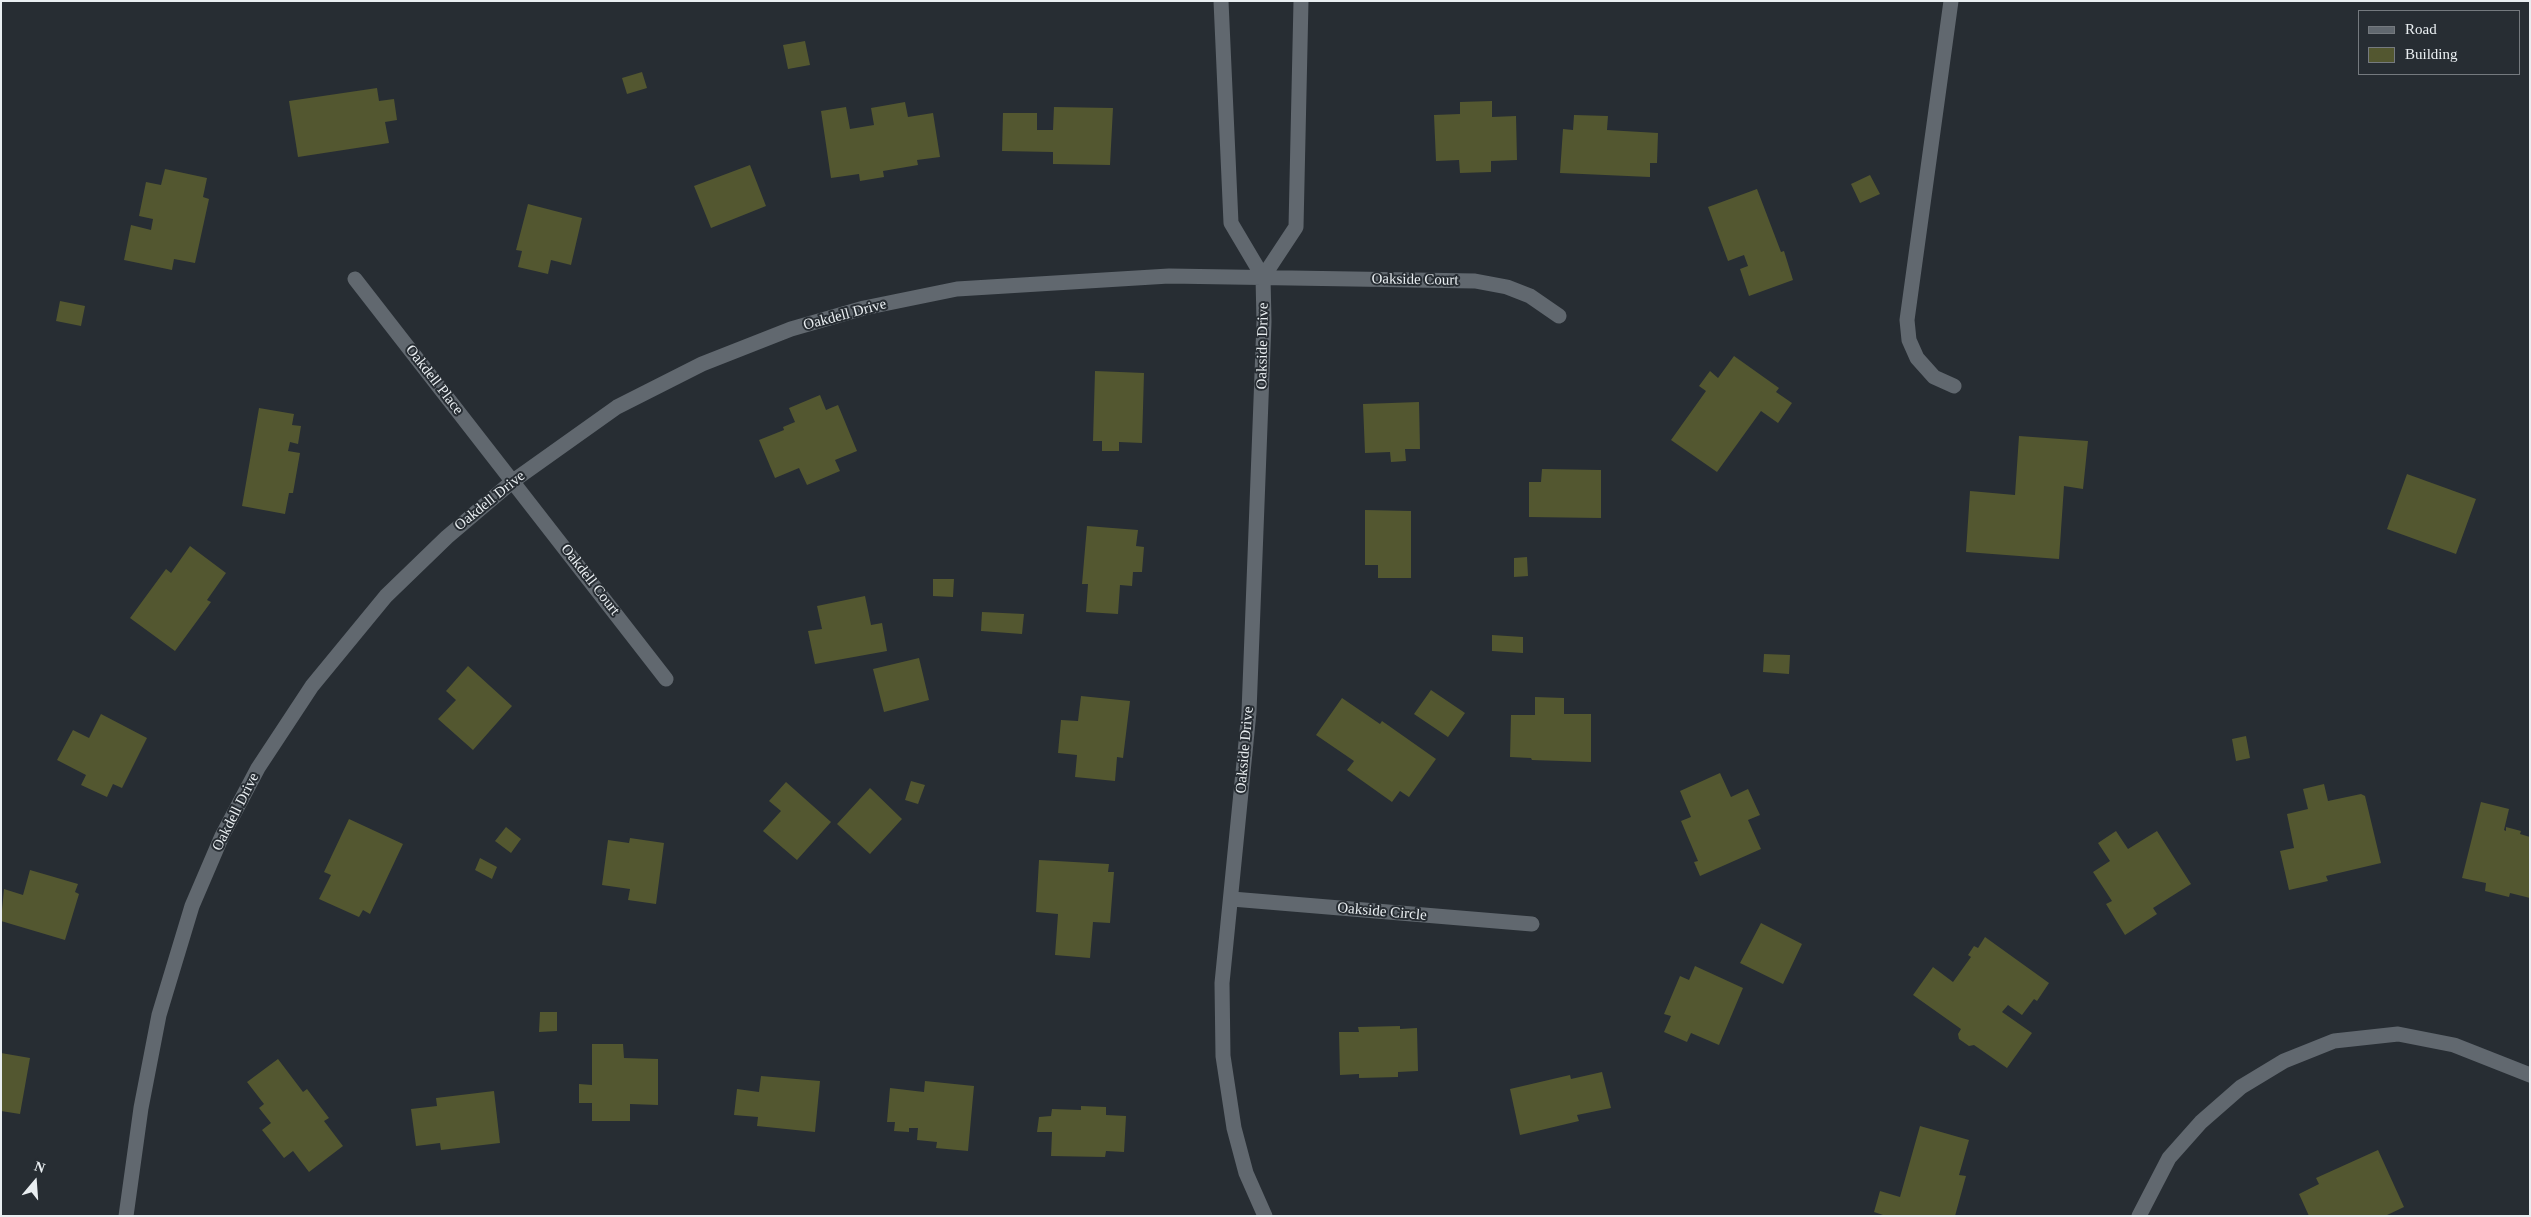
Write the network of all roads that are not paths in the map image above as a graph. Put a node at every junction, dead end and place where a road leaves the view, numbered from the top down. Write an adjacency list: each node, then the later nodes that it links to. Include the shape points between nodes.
1 (1221, 1): 4 (street, Oakside Drive, via 1230,222)
2 (1301, 1): 4 (street, via 1296,226)
3 (1951, 1): 7 (street, via 1907,320 1909,340 1917,358 1934,376)
4 (1263, 277): 6 (street, Oakside Court, via 1475,281 1507,287 1530,296); 8 (street, Oakdell Drive, via 1169,276 957,289 864,308 791,329 702,364 617,408); 10 (street, Oakside Drive, via 1249,712)
5 (355, 279): 8 (street, Oakdell Place)
6 (1559, 316)
7 (1954, 386)
8 (513, 481): 9 (street, Oakdell Court); 13 (street, Oakdell Drive, via 447,537 386,596 312,686 258,768 226,827 192,906 159,1014 141,1108)
9 (666, 679)
10 (1232, 899): 11 (street, Oakside Circle); 14 (street, Oakside Drive, via 1222,983 1223,1056 1234,1128 1246,1173)
11 (1532, 924)
12 (2530, 1075): 15 (street, via 2454,1045 2398,1034 2334,1041 2284,1061 2240,1087 2201,1122 2169,1158)
13 (126, 1216)
14 (1265, 1216)
15 (2139, 1216)

